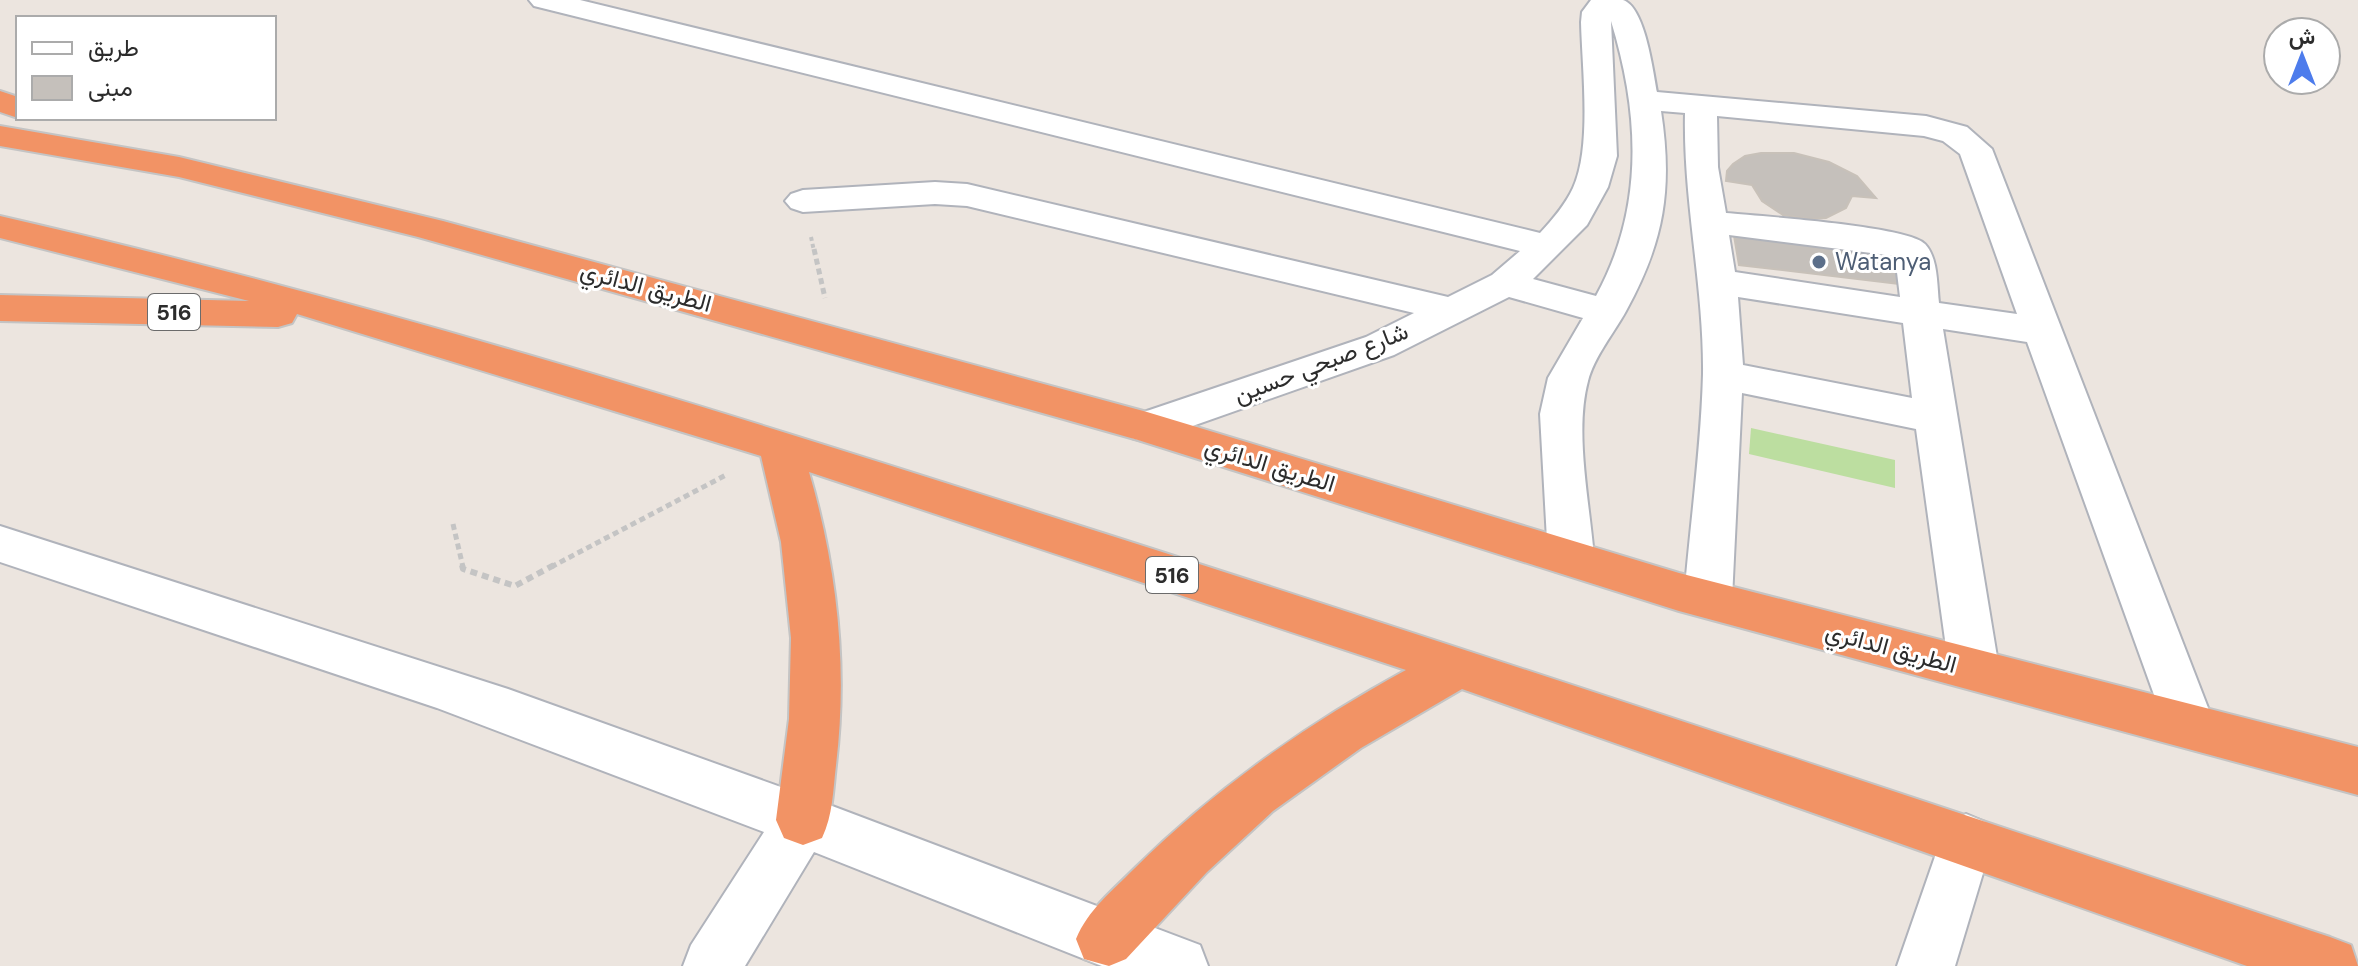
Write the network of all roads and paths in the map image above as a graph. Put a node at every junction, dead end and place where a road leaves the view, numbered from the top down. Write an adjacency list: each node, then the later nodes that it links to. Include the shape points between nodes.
1 (544, 0): 11 (street)
2 (1606, 1): 3 (street, شارع صبحي حسين, via 1626,19); 11 (street, شارع صبحي حسين, via 1596,22 1600,156 1574,217)
3 (1646, 113): 4 (street); 16 (street, شارع صبحي حسين, via 1651,181 1645,219 1633,259)
4 (1701, 118): 9 (street, via 1701,177); 19 (street, via 1926,126 1968,141)
5 (51, 120): 7 (highway, الطريق الدائري)
6 (0, 136): 7 (highway, الطريق الدائري)
7 (179, 167): 20 (highway, الطريق الدائري)
8 (803, 201): 15 (street, via 967,195); 20 (path)
9 (1711, 222): 12 (street); 17 (street, via 1908,248 1915,257)
10 (0, 227): 18 (highway, 516)
11 (1548, 246): 13 (street, شارع صبحي حسين)
12 (1718, 282): 17 (street); 21 (street)
13 (1505, 284): 15 (street, شارع صبحي حسين); 16 (street)
14 (0, 308): 18 (highway, 516)
15 (1452, 310): 23 (street, شارع صبحي حسين, via 1380,346)
16 (1604, 311): 27 (street, شارع صبحي حسين, via 1563,396)
17 (1923, 313): 19 (street); 22 (street)
18 (348, 315): 24 (highway, 516)
19 (2042, 331): 31 (street)
20 (834, 338): 23 (highway, الطريق الدائري)
21 (1723, 375): 22 (street); 28 (street)
22 (1935, 418): 30 (street)
23 (1147, 427): 27 (highway, الطريق الدائري)
24 (780, 446): 25 (path, via 515,586 463,569); 29 (highway, 516); 33 (highway, via 802,521 815,606 816,705)
25 (453, 524)
26 (0, 544): 33 (street, via 509,711)
27 (1571, 558): 28 (highway, الطريق الدائري)
28 (1708, 599): 30 (highway, الطريق الدائري)
29 (1455, 668): 34 (highway, 516); 35 (highway, via 1366,716 1277,776 1190,850)
30 (1974, 669): 31 (highway, الطريق الدائري)
31 (2189, 726): 32 (highway, الطريق الدائري)
32 (2358, 771)
33 (803, 820): 35 (street); 36 (street)
34 (1966, 840): 38 (street); 39 (highway, 516)
35 (1105, 939): 37 (street)
36 (712, 966)
37 (1179, 966)
38 (1926, 966)
39 (2330, 966)

